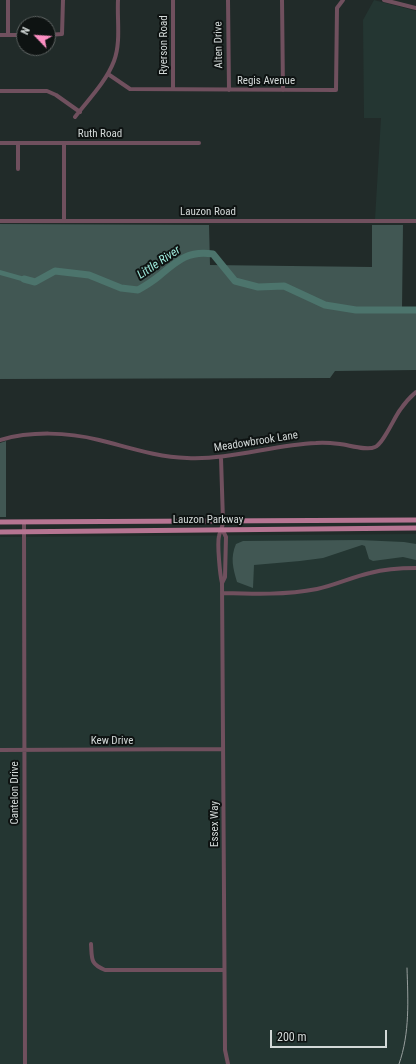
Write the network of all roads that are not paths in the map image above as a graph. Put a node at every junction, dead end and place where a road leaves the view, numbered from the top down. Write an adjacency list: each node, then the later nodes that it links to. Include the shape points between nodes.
1 (8, 0): 12 (street)
2 (62, 0): 10 (street, via 62,34)
3 (118, 0): 14 (street, via 117,46)
4 (173, 0): 15 (street, Ryerson Road)
5 (228, 0): 16 (street, Alten Drive)
6 (282, 0): 17 (street)
7 (344, 0): 17 (street, Regis Avenue, via 337,8 336,90)
8 (384, 0): 9 (street)
9 (416, 8)
10 (56, 34)
11 (0, 35): 12 (street)
12 (8, 35): 13 (street)
13 (16, 35)
14 (108, 74): 15 (street, Regis Avenue, via 130,89); 19 (street)
15 (173, 89): 16 (street, Regis Avenue)
16 (228, 90): 17 (street, Regis Avenue)
17 (283, 90)
18 (0, 91): 19 (street, via 47,91)
19 (80, 112): 20 (street)
20 (76, 118)
21 (0, 143): 22 (street, Ruth Road)
22 (18, 143): 23 (street, Ruth Road); 25 (street)
23 (64, 143): 24 (street, Ruth Road); 27 (street)
24 (199, 143)
25 (18, 170)
26 (0, 221): 27 (street, Lauzon Road)
27 (64, 221): 28 (street, Lauzon Road)
28 (416, 221)
29 (416, 392): 31 (street, Meadowbrook Lane, via 400,409 381,444 375,448 367,449 339,443 301,443)
30 (0, 440): 31 (street, Meadowbrook Lane, via 24,435 64,434 170,457)
31 (221, 458): 35 (street, Essex Way)
32 (416, 520): 35 (main road, Lauzon Parkway)
33 (0, 522): 34 (main road, Lauzon Parkway)
34 (24, 522): 35 (main road, Lauzon Parkway); 39 (street, Cantelon Drive)
35 (223, 522): 37 (street, Essex Way)
36 (416, 528): 37 (main road, Lauzon Parkway)
37 (222, 529): 39 (main road, Lauzon Parkway); 41 (street, Essex Way, via 218,536); 41 (street, Essex Way, via 226,539 225,577)
38 (0, 532): 39 (main road, Lauzon Parkway)
39 (24, 532): 45 (street, Cantelon Drive)
40 (416, 568): 42 (street, via 396,568 370,573 335,585 295,592)
41 (222, 583): 42 (street, Essex Way)
42 (222, 594): 43 (street, Essex Way)
43 (223, 749): 45 (street, Kew Drive); 47 (street, Essex Way)
44 (0, 750): 45 (street, Kew Drive)
45 (24, 750): 48 (street, Cantelon Drive)
46 (91, 944): 47 (street, via 92,961 96,967 105,970)
47 (224, 970): 49 (street, Essex Way, via 225,1050)
48 (25, 1064)
49 (228, 1064)

